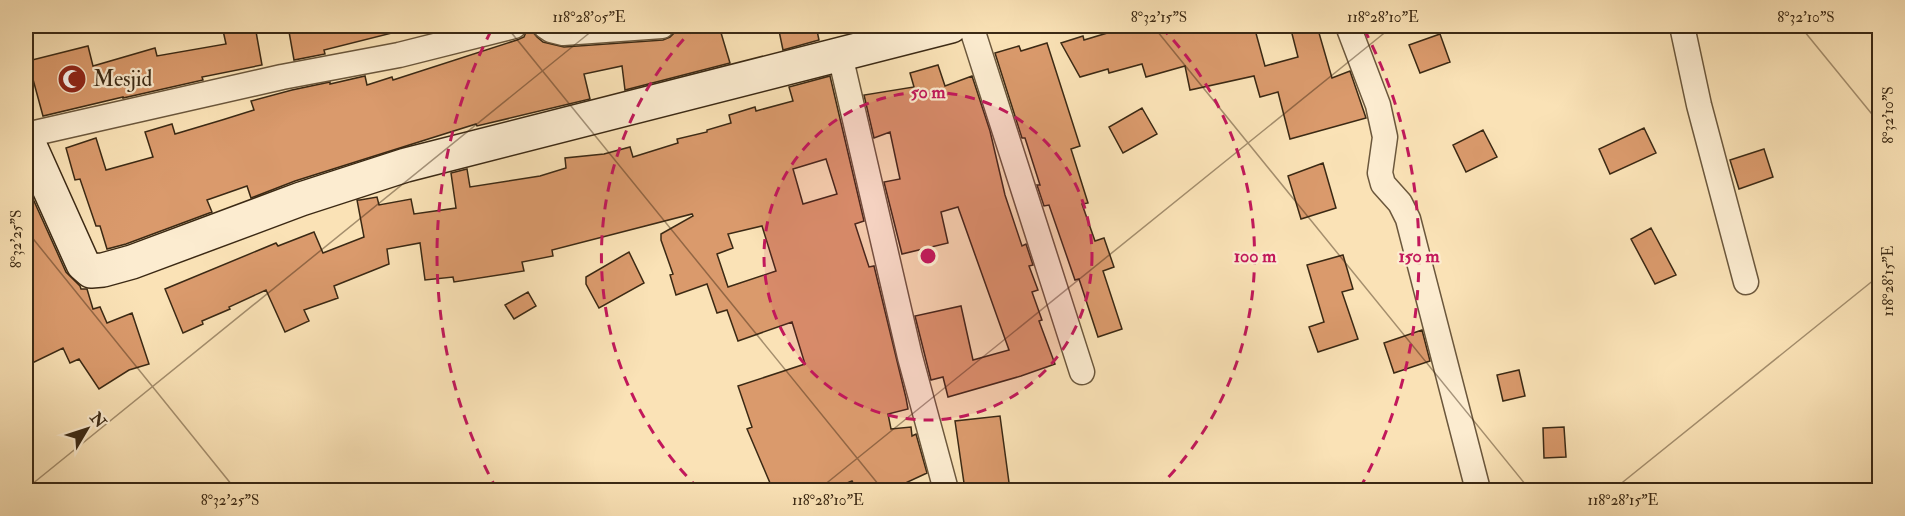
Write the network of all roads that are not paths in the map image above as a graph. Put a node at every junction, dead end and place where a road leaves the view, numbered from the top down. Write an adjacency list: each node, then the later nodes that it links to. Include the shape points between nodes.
1 (514, 26): 9 (street, via 399,55 282,77)
2 (545, 26): 3 (street, via 563,33)
3 (662, 26)
4 (951, 26): 8 (main road)
5 (971, 26): 11 (street)
6 (1348, 26): 13 (street, via 1378,105 1385,137 1380,173 1383,184 1408,219)
7 (1682, 26): 10 (street)
8 (840, 55): 9 (main road, via 406,165 132,262 90,272); 12 (street, via 910,357)
9 (26, 136)
10 (1746, 282)
11 (1082, 372)
12 (946, 490)
13 (1478, 490)

